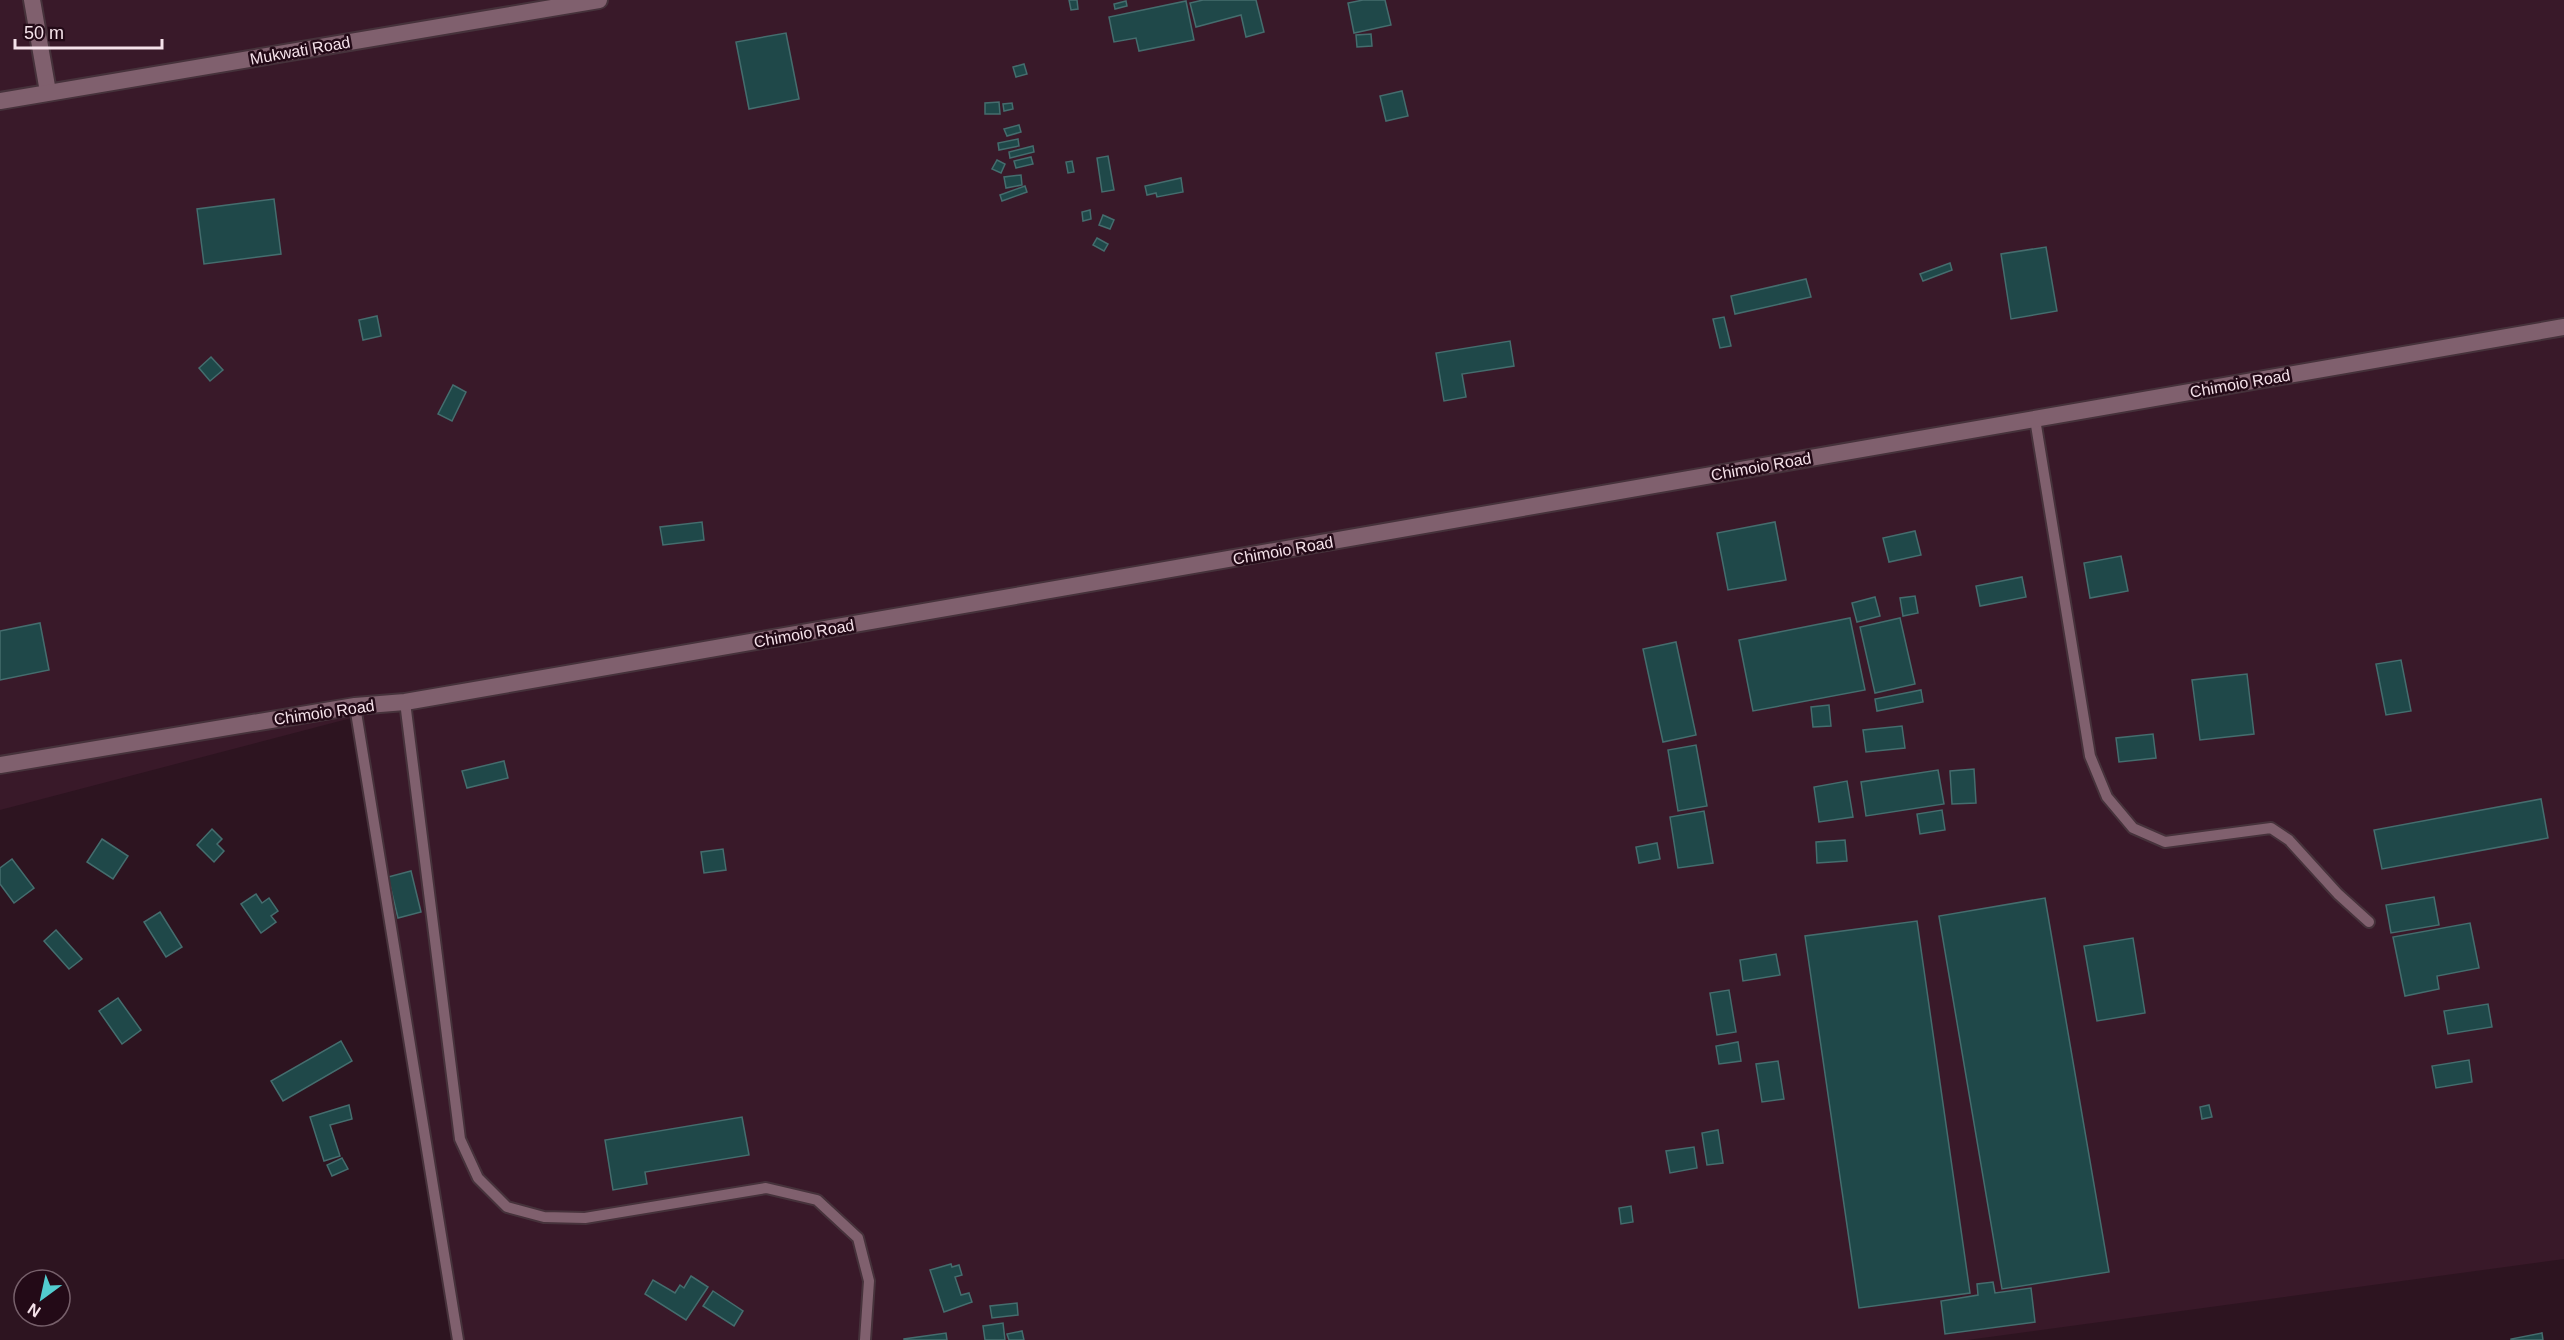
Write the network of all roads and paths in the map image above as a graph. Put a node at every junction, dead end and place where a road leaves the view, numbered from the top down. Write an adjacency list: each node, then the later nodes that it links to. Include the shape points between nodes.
1 (32, 0): 3 (street)
2 (599, 0): 3 (street, Mukwati Road)
3 (48, 92): 4 (street, Mukwati Road)
4 (0, 101)
5 (2564, 327): 6 (street, Chimoio Road)
6 (2035, 419): 7 (street, Chimoio Road); 10 (lane, via 2090,756 2107,797 2133,828 2165,842 2271,828 2289,840)
7 (405, 702): 8 (street, Chimoio Road); 12 (lane, via 460,1139 478,1178 507,1207 544,1217 585,1218 766,1188 817,1200 858,1238 870,1281)
8 (355, 706): 9 (street, Chimoio Road); 11 (lane)
9 (0, 765)
10 (2369, 922)
11 (458, 1340)
12 (865, 1340)

